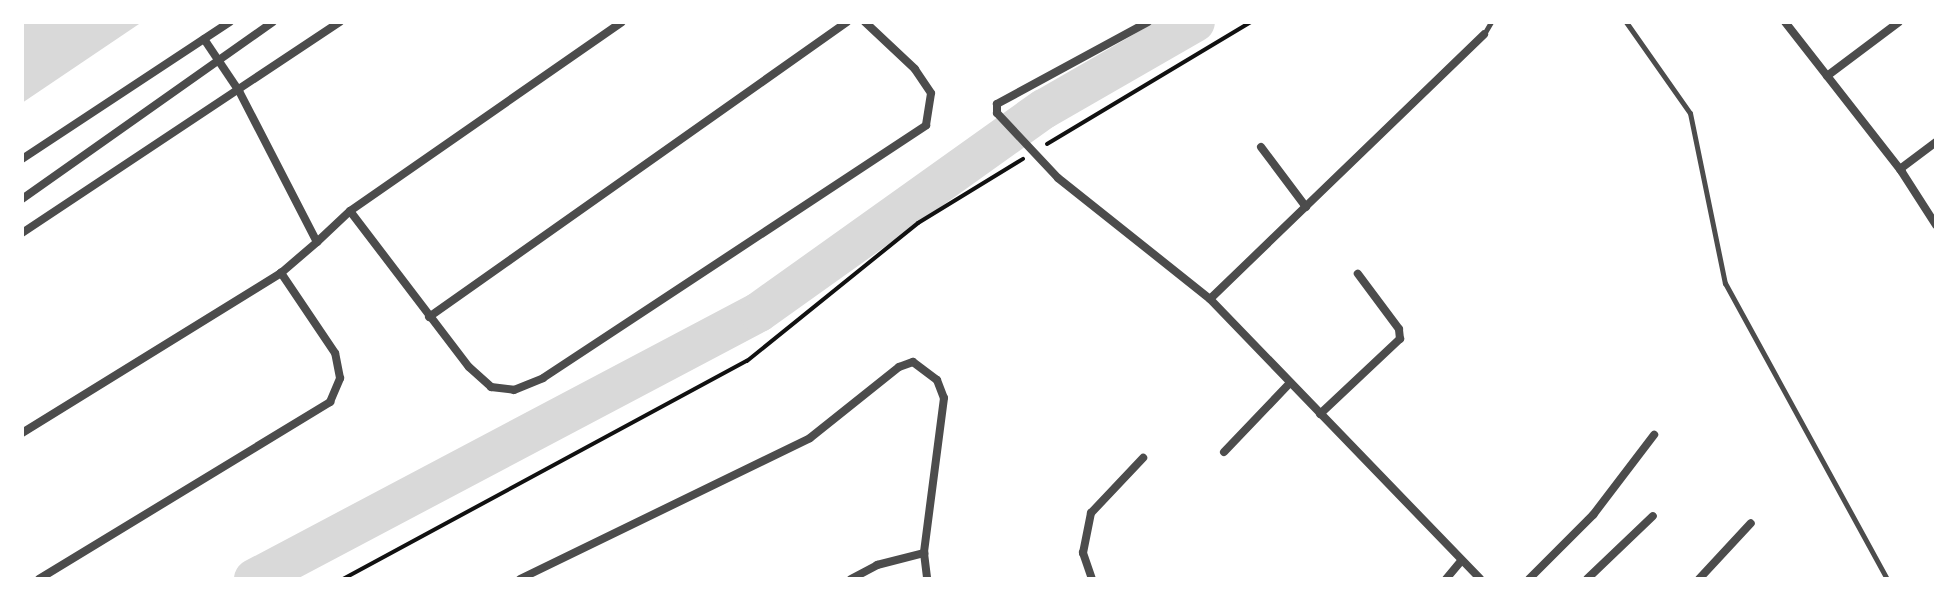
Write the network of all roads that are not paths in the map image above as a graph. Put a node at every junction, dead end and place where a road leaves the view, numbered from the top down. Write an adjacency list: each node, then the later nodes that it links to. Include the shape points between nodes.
1 (230, 22): 13 (street)
2 (273, 22): 14 (street)
3 (340, 22): 16 (street)
4 (622, 22): 23 (street)
5 (847, 22): 30 (street)
6 (865, 22): 30 (street, via 915,69 931,93 926,125 908,141 543,378 514,390 491,387)
7 (1148, 22): 29 (street, via 997,104 997,113 1033,156)
8 (1491, 22): 12 (lane)
9 (1626, 22): 51 (lane, via 1690,113 1725,283)
10 (1785, 22): 15 (street)
11 (1899, 22): 15 (street)
12 (1484, 34): 22 (street)
13 (204, 39): 14 (street); 19 (street)
14 (217, 60): 16 (street); 21 (street)
15 (1827, 76): 20 (street)
16 (239, 91): 25 (street); 26 (street)
17 (1936, 142): 20 (street)
18 (1261, 147): 22 (street)
19 (22, 159)
20 (1902, 172): 24 (street)
21 (22, 199)
22 (1306, 207): 29 (street)
23 (350, 211): 26 (street); 30 (street)
24 (1936, 225)
25 (22, 233)
26 (317, 242): 27 (street)
27 (281, 273): 33 (street); 41 (street, via 335,353 340,378 330,402)
28 (1358, 274): 32 (street, via 1399,329 1400,339)
29 (1210, 299): 31 (street)
30 (429, 317)
31 (1290, 383): 32 (street); 35 (street)
32 (1320, 414): 40 (street)
33 (22, 433)
34 (1654, 435): 48 (street, via 1602,504)
35 (1224, 452)
36 (1143, 458): 45 (street, via 1091,513 1083,553)
37 (1653, 516): 49 (street)
38 (1751, 523): 50 (street)
39 (924, 553): 42 (street, via 944,398 937,380 913,362 899,367 810,438); 43 (street, via 877,565); 44 (street)
40 (1461, 561): 46 (street); 47 (street)
41 (39, 579)
42 (520, 579)
43 (851, 579)
44 (927, 579)
45 (1092, 579)
46 (1446, 579)
47 (1480, 579)
48 (1529, 579)
49 (1587, 579)
50 (1699, 579)
51 (1887, 579)

